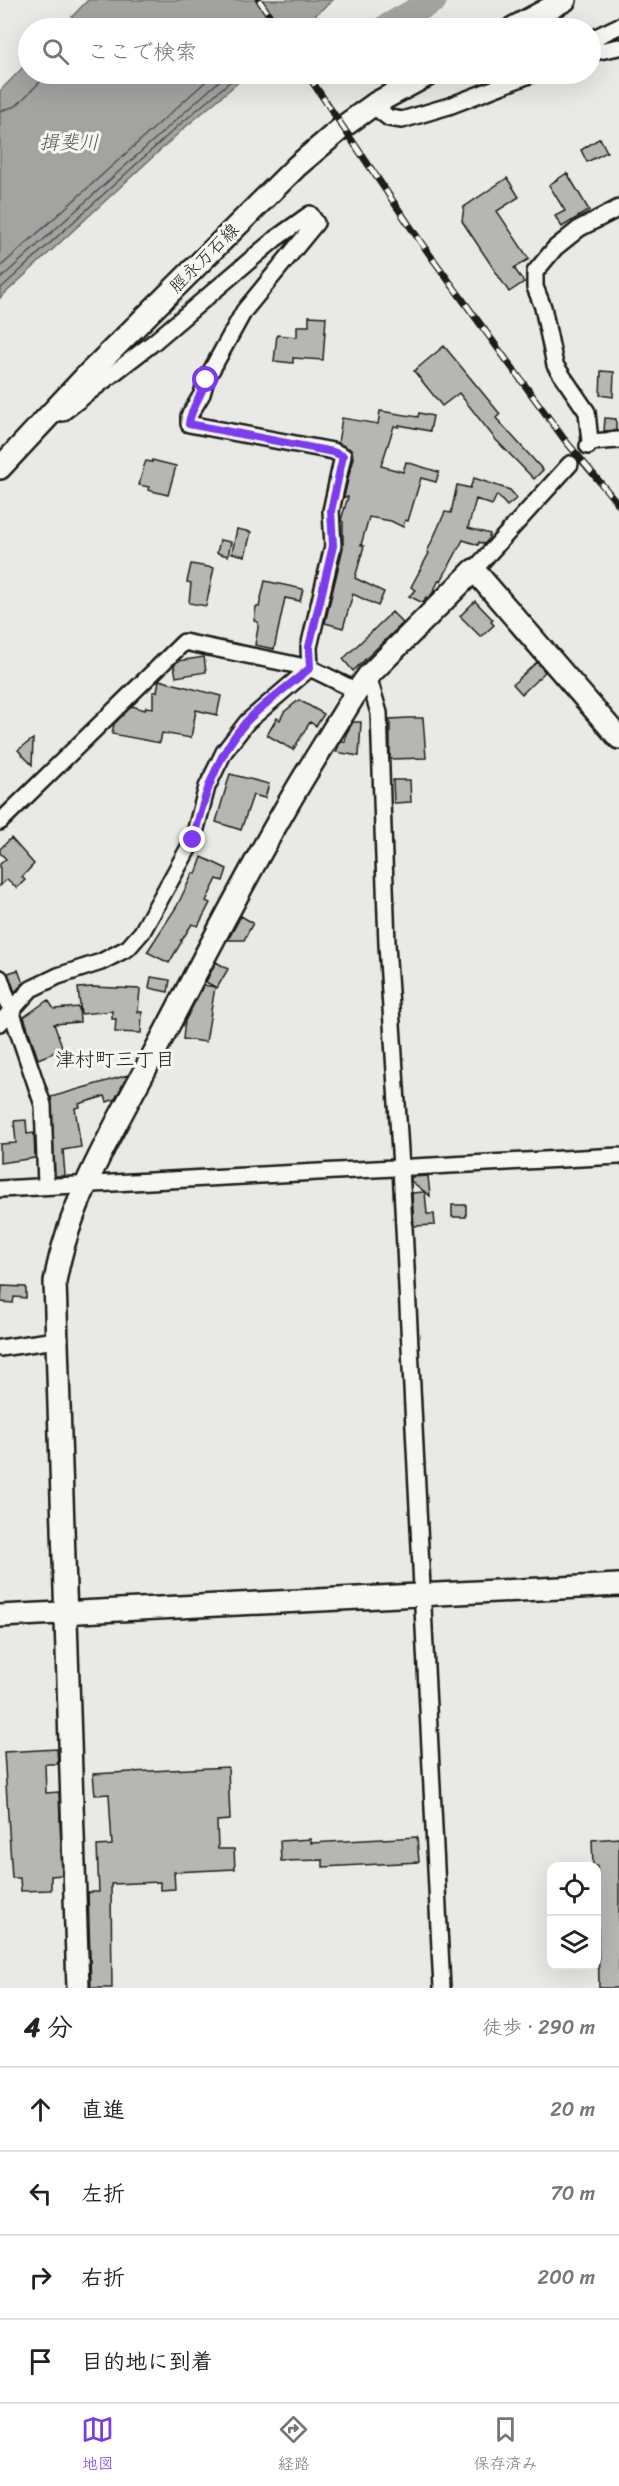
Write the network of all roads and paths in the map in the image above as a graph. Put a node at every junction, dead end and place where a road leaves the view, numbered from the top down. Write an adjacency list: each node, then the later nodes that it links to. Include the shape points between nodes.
1 (565, 0): 2 (street)
2 (532, 18)
3 (619, 26): 4 (street)
4 (601, 35)
5 (619, 47): 6 (street)
6 (601, 51)
7 (411, 84): 9 (street, 脛永万石線)
8 (505, 84): 9 (street, via 402,120 389,118)
9 (376, 103): 12 (street, 脛永万石線, via 297,166)
10 (619, 208): 11 (street, via 580,228 555,248 535,272 535,287 555,365 587,412 589,444)
11 (619, 440)
12 (21, 444): 14 (street, 脛永万石線); 16 (street, via 154,342 309,214 316,223 244,311 206,380 189,424 343,456 331,511 333,546 309,647)
13 (570, 464): 15 (street)
14 (0, 468)
15 (474, 570): 17 (street); 18 (street)
16 (310, 668): 17 (street); 19 (street, via 184,642); 21 (street, via 247,722 224,752 207,787 193,840 142,932 128,948 101,962 32,989)
17 (362, 684): 24 (street, via 379,713 387,944); 25 (street, via 279,820)
18 (619, 738)
19 (0, 822)
20 (0, 978): 21 (street)
21 (11, 1010): 22 (street); 26 (street, via 43,1105)
22 (0, 1023)
23 (619, 1156): 24 (street)
24 (401, 1167): 25 (street); 31 (street)
25 (87, 1183): 26 (street); 28 (street, via 59,1255 54,1282)
26 (46, 1185): 27 (street)
27 (0, 1189)
28 (56, 1340): 29 (street); 32 (street)
29 (0, 1348)
30 (619, 1585): 31 (street)
31 (422, 1595): 32 (street); 35 (street)
32 (67, 1613): 33 (street); 34 (street)
33 (0, 1616)
34 (78, 1988)
35 (442, 1988)

